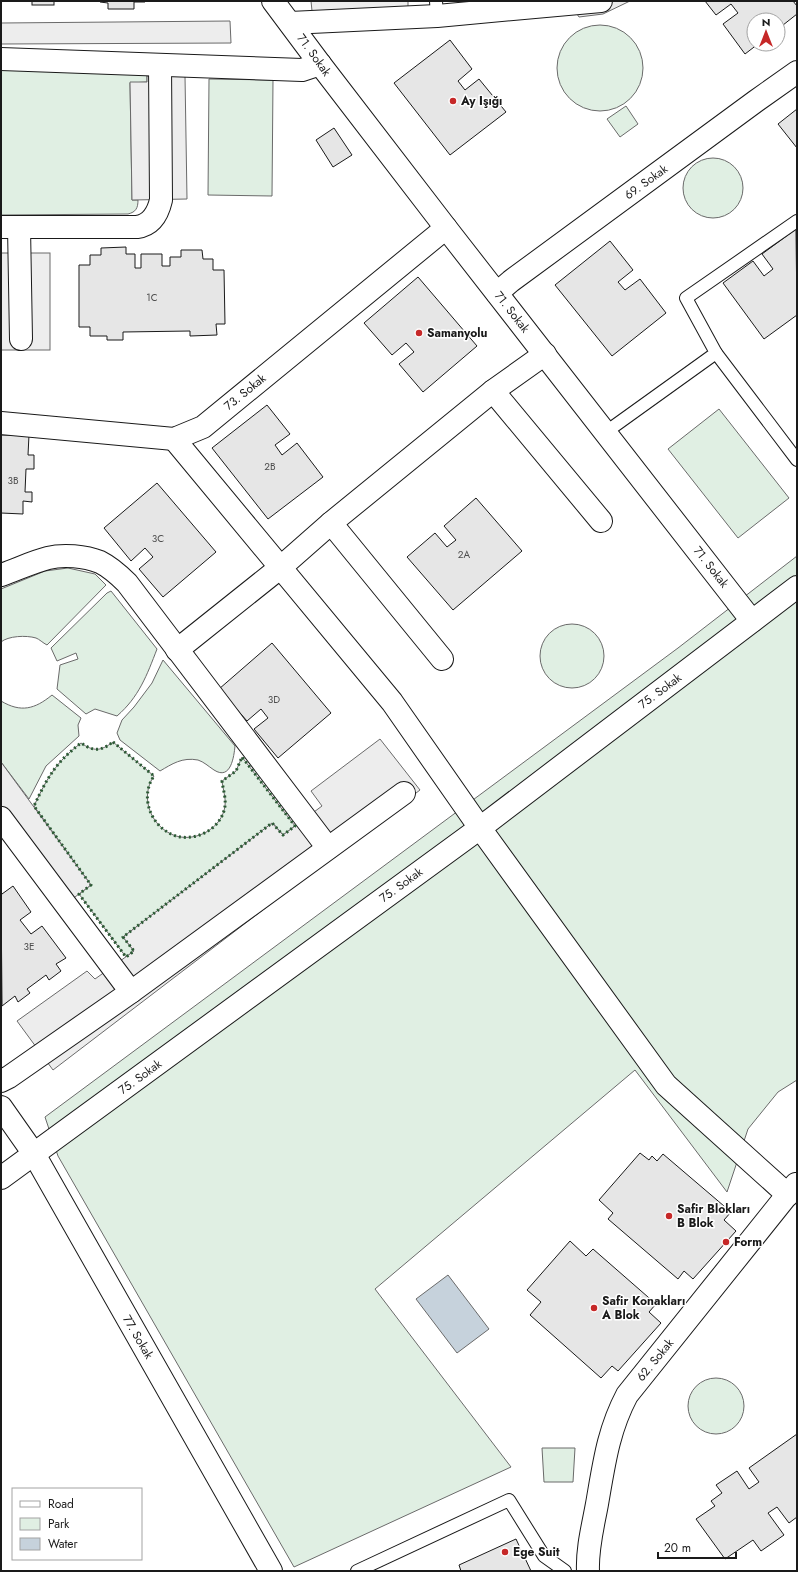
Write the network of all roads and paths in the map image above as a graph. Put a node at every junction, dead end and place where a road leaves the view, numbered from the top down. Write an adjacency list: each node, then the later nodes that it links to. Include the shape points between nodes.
1 (273, 1): 4 (street, 71. Sokak)
2 (601, 1): 3 (street)
3 (437, 9): 4 (street)
4 (290, 23): 6 (street, 71. Sokak)
5 (1, 59): 7 (street)
6 (320, 64): 7 (street, via 302,70); 11 (street, 71. Sokak)
7 (160, 65): 10 (street, via 160,200 158,211 152,220 144,226 137,227)
8 (797, 72): 12 (street, 69. Sokak)
9 (797, 221): 14 (lane, via 686,298)
10 (10, 227): 13 (street)
11 (446, 228): 12 (street, 71. Sokak); 19 (street, 73. Sokak, via 203,427)
12 (497, 293): 15 (street, 71. Sokak)
13 (21, 339)
14 (716, 353): 18 (lane); 20 (lane)
15 (545, 354): 16 (street); 18 (street, 71. Sokak)
16 (493, 391): 21 (street); 22 (street)
17 (1, 422): 19 (street, 73. Sokak)
18 (606, 432): 26 (street, 71. Sokak)
19 (174, 439): 23 (street)
20 (797, 460)
21 (601, 521)
22 (331, 523): 23 (street); 28 (street)
23 (281, 568): 27 (street); 31 (street, via 392,702)
24 (1, 575): 27 (street, via 47,558 74,557 100,562 127,583)
25 (797, 587): 26 (street, 75. Sokak)
26 (752, 621): 31 (street, 75. Sokak)
27 (177, 650): 32 (street)
28 (442, 659)
29 (404, 793): 32 (street)
30 (1, 818): 33 (street)
31 (480, 828): 36 (street, 75. Sokak); 38 (street, via 666,1085)
32 (328, 848): 33 (street)
33 (131, 992): 34 (street)
34 (1, 1081)
35 (1, 1106): 36 (street, 77. Sokak)
36 (34, 1154): 37 (street, 75. Sokak); 39 (street, 77. Sokak)
37 (1, 1178)
38 (792, 1189): 42 (street, 62. Sokak, via 627,1395 608,1442 589,1548)
39 (271, 1571)
40 (357, 1571): 41 (lane, via 510,1500 544,1556)
41 (566, 1571)
42 (588, 1571)

